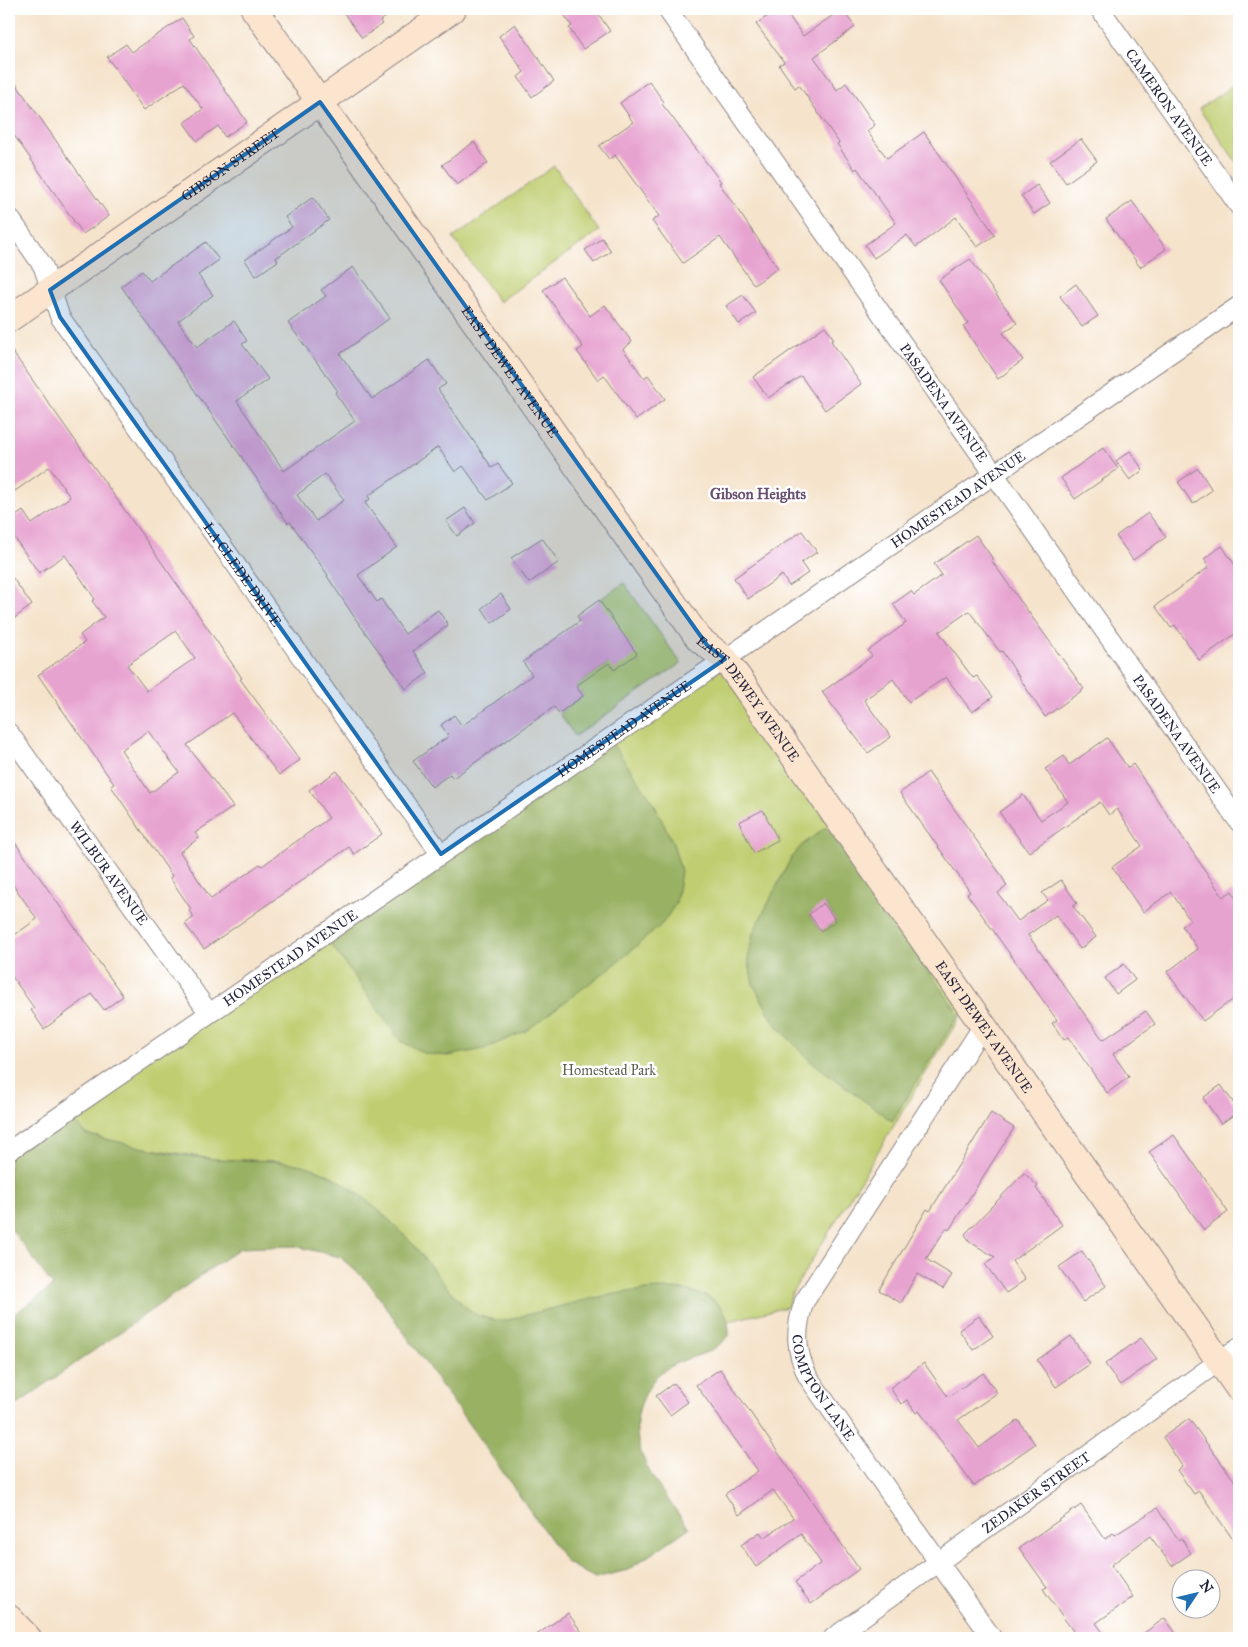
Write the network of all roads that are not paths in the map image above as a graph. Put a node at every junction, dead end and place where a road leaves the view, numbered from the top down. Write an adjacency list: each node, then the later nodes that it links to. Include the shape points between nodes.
1 (254, 9): 5 (street, EAST DEWEY AVENUE)
2 (453, 9): 5 (street, GIBSON STREET)
3 (666, 9): 11 (street, PASADENA AVENUE)
4 (1100, 9): 6 (street, CAMERON AVENUE)
5 (320, 102): 8 (street, GIBSON STREET); 12 (street, EAST DEWEY AVENUE, via 699,639)
6 (1239, 206)
7 (9, 217): 8 (street, LA CLEDE DRIVE, via 43,266)
8 (50, 290): 10 (street, GIBSON STREET); 15 (street, LA CLEDE DRIVE, via 60,317)
9 (1239, 306): 11 (street, HOMESTEAD AVENUE)
10 (9, 319)
11 (994, 474): 12 (street, HOMESTEAD AVENUE); 14 (street, PASADENA AVENUE)
12 (725, 659): 15 (street, HOMESTEAD AVENUE); 17 (street, EAST DEWEY AVENUE)
13 (9, 733): 16 (street, WILBUR AVENUE)
14 (1239, 822)
15 (441, 854): 16 (street, HOMESTEAD AVENUE)
16 (209, 1013): 18 (street, HOMESTEAD AVENUE)
17 (983, 1026): 19 (street, EAST DEWEY AVENUE); 21 (street, COMPTON LANE, via 804,1302 797,1323 796,1343 808,1376)
18 (9, 1151)
19 (1229, 1354): 20 (street, EAST DEWEY AVENUE); 21 (street, ZEDAKER STREET)
20 (1239, 1389)
21 (938, 1562): 24 (street, ZEDAKER STREET); 25 (street, COMPTON LANE)
22 (9, 1618): 23 (street)
23 (28, 1638)
24 (833, 1638)
25 (992, 1638)

